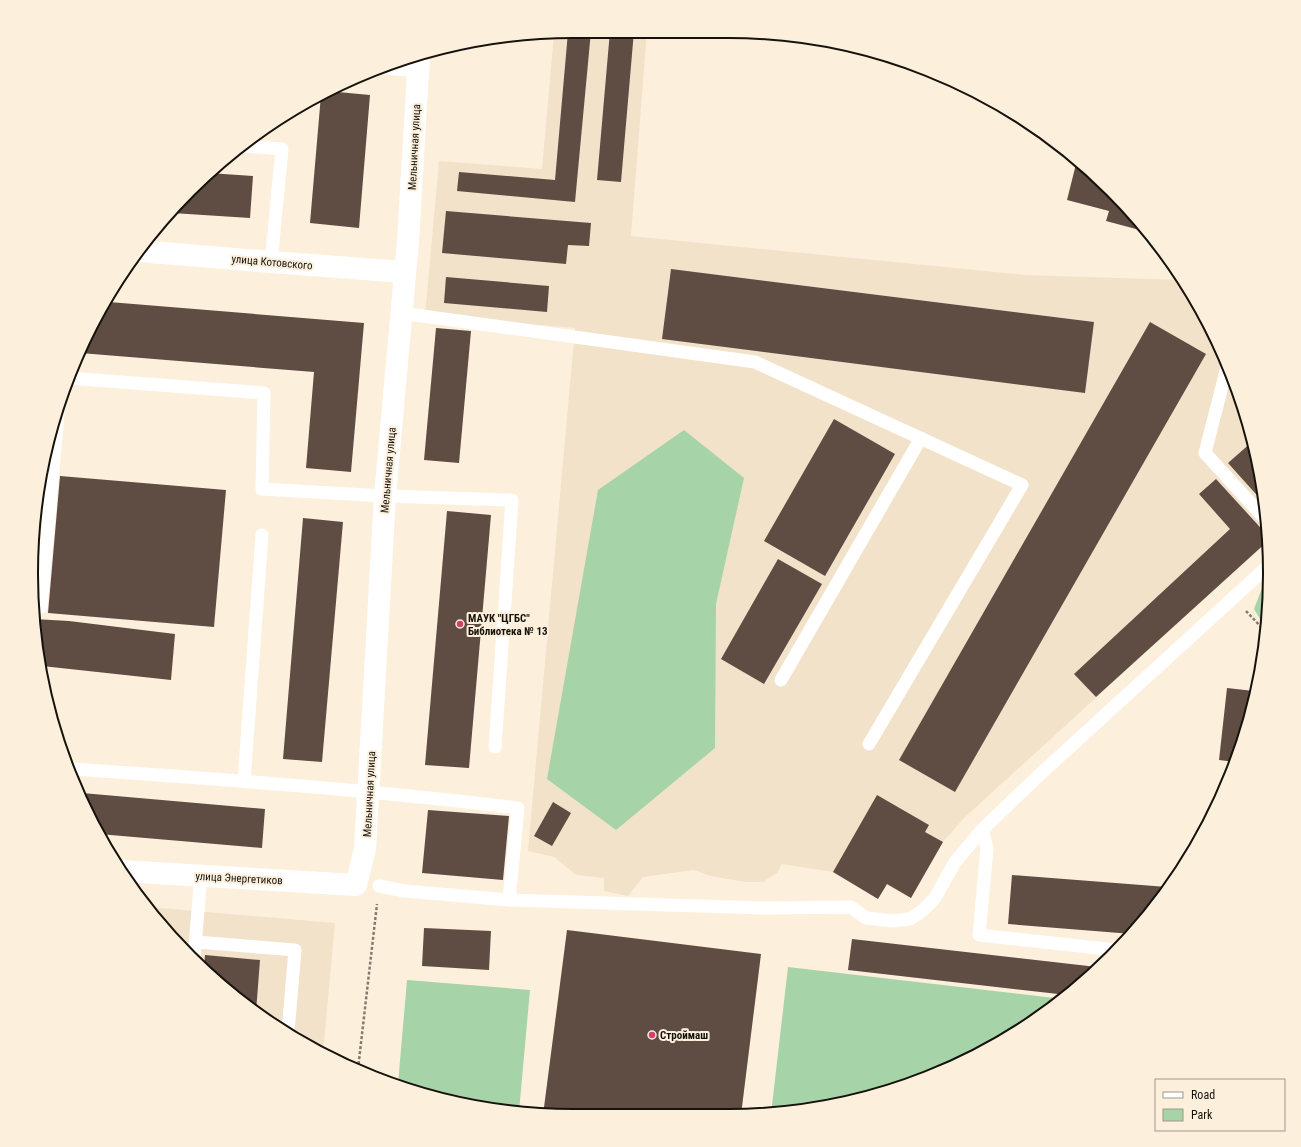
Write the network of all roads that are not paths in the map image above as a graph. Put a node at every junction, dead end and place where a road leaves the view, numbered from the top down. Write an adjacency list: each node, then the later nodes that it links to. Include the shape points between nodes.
1 (419, 63): 2 (lane); 6 (street, Мельничная улица)
2 (403, 65)
3 (251, 147): 5 (lane, via 282,149)
4 (147, 251): 5 (street, улица Котовского)
5 (272, 262): 6 (street, улица Котовского)
6 (405, 272): 7 (street, Мельничная улица)
7 (401, 313): 11 (lane, via 755,362); 12 (street, Мельничная улица)
8 (1225, 376): 13 (lane, via 1205,453)
9 (75, 378): 12 (lane, via 264,393 262,489)
10 (56, 434): 16 (lane)
11 (921, 438): 17 (lane); 18 (lane, via 1022,485)
12 (385, 496): 19 (lane, via 512,500); 22 (street, Мельничная улица)
13 (1259, 512)
14 (262, 535): 21 (lane)
15 (1263, 571): 23 (lane)
16 (41, 607)
17 (781, 680)
18 (869, 744)
19 (495, 747)
20 (75, 769): 21 (lane)
21 (244, 781): 22 (lane)
22 (369, 792): 26 (street, Мельничная улица, via 365,849); 28 (lane, via 518,808)
23 (982, 830): 28 (lane, via 955,862 935,898 910,919 893,921 866,918 851,907 764,908); 30 (lane, via 987,848 979,935)
24 (128, 871): 25 (street, улица Энергетиков)
25 (201, 875): 26 (street, улица Энергетиков); 29 (lane)
26 (356, 885)
27 (379, 886): 28 (lane, via 405,891)
28 (509, 900)
29 (196, 942): 31 (lane); 32 (lane, via 295,950)
30 (1109, 949)
31 (195, 952)
32 (288, 1026)

